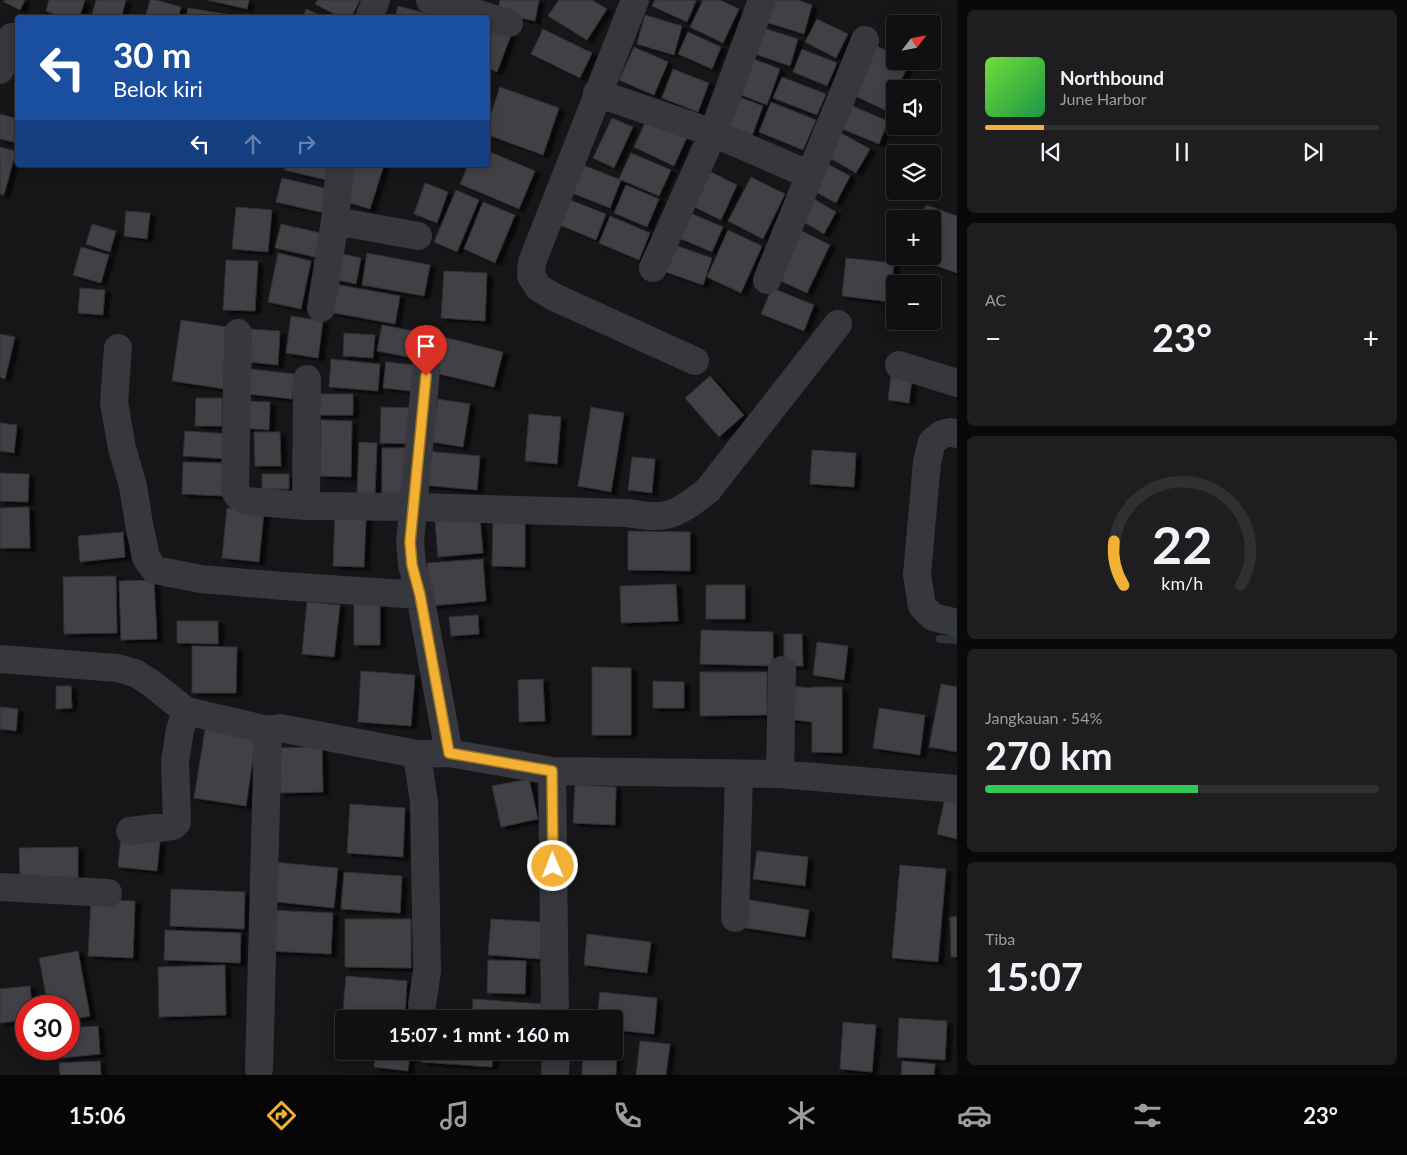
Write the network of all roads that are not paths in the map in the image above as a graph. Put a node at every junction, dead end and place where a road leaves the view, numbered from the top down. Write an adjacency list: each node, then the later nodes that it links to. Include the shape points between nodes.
1 (376, 0): 5 (street)
2 (430, 0): 6 (street)
3 (635, 0): 12 (street)
4 (762, 0): 13 (street)
5 (370, 15)
6 (482, 15)
7 (490, 17): 8 (street)
8 (509, 23)
9 (12, 38): 11 (street)
10 (865, 40): 15 (street)
11 (0, 70)
12 (597, 93): 13 (street); 25 (street, via 532,262 531,276 539,288 554,297)
13 (713, 133): 15 (street); 18 (street)
14 (340, 167): 16 (street)
15 (810, 175): 19 (street)
16 (335, 221): 17 (street); 20 (street)
17 (418, 236)
18 (654, 268)
19 (766, 280)
20 (321, 308)
21 (838, 324): 31 (street, via 708,490 689,506 656,516)
22 (238, 333): 30 (street, via 235,491 237,496 247,501)
23 (429, 339): 31 (street)
24 (118, 348): 32 (street, via 114,403 144,549 155,570 201,579)
25 (695, 360)
26 (899, 365): 28 (street)
27 (306, 379): 30 (street)
28 (957, 383)
29 (957, 434): 33 (street, via 942,434 932,442 917,575 922,606 933,617)
30 (306, 506): 31 (street)
31 (414, 507): 32 (street, via 410,542)
32 (420, 595): 38 (street)
33 (957, 623)
34 (0, 660): 36 (street, via 117,668 135,673)
35 (782, 670): 42 (street)
36 (186, 710): 37 (street); 44 (street, via 176,761 177,822 173,826)
37 (268, 730): 39 (street, via 280,728); 51 (street)
38 (449, 753): 39 (street); 40 (street)
39 (417, 754): 48 (street, via 424,802 427,971)
40 (552, 771): 41 (street); 49 (street)
41 (739, 774): 42 (street); 47 (street)
42 (780, 774): 43 (street)
43 (957, 789)
44 (130, 831)
45 (0, 887): 46 (street)
46 (108, 893)
47 (735, 918)
48 (422, 1005)
49 (556, 1010)
50 (556, 1060): 52 (street)
51 (259, 1069)
52 (556, 1075)

